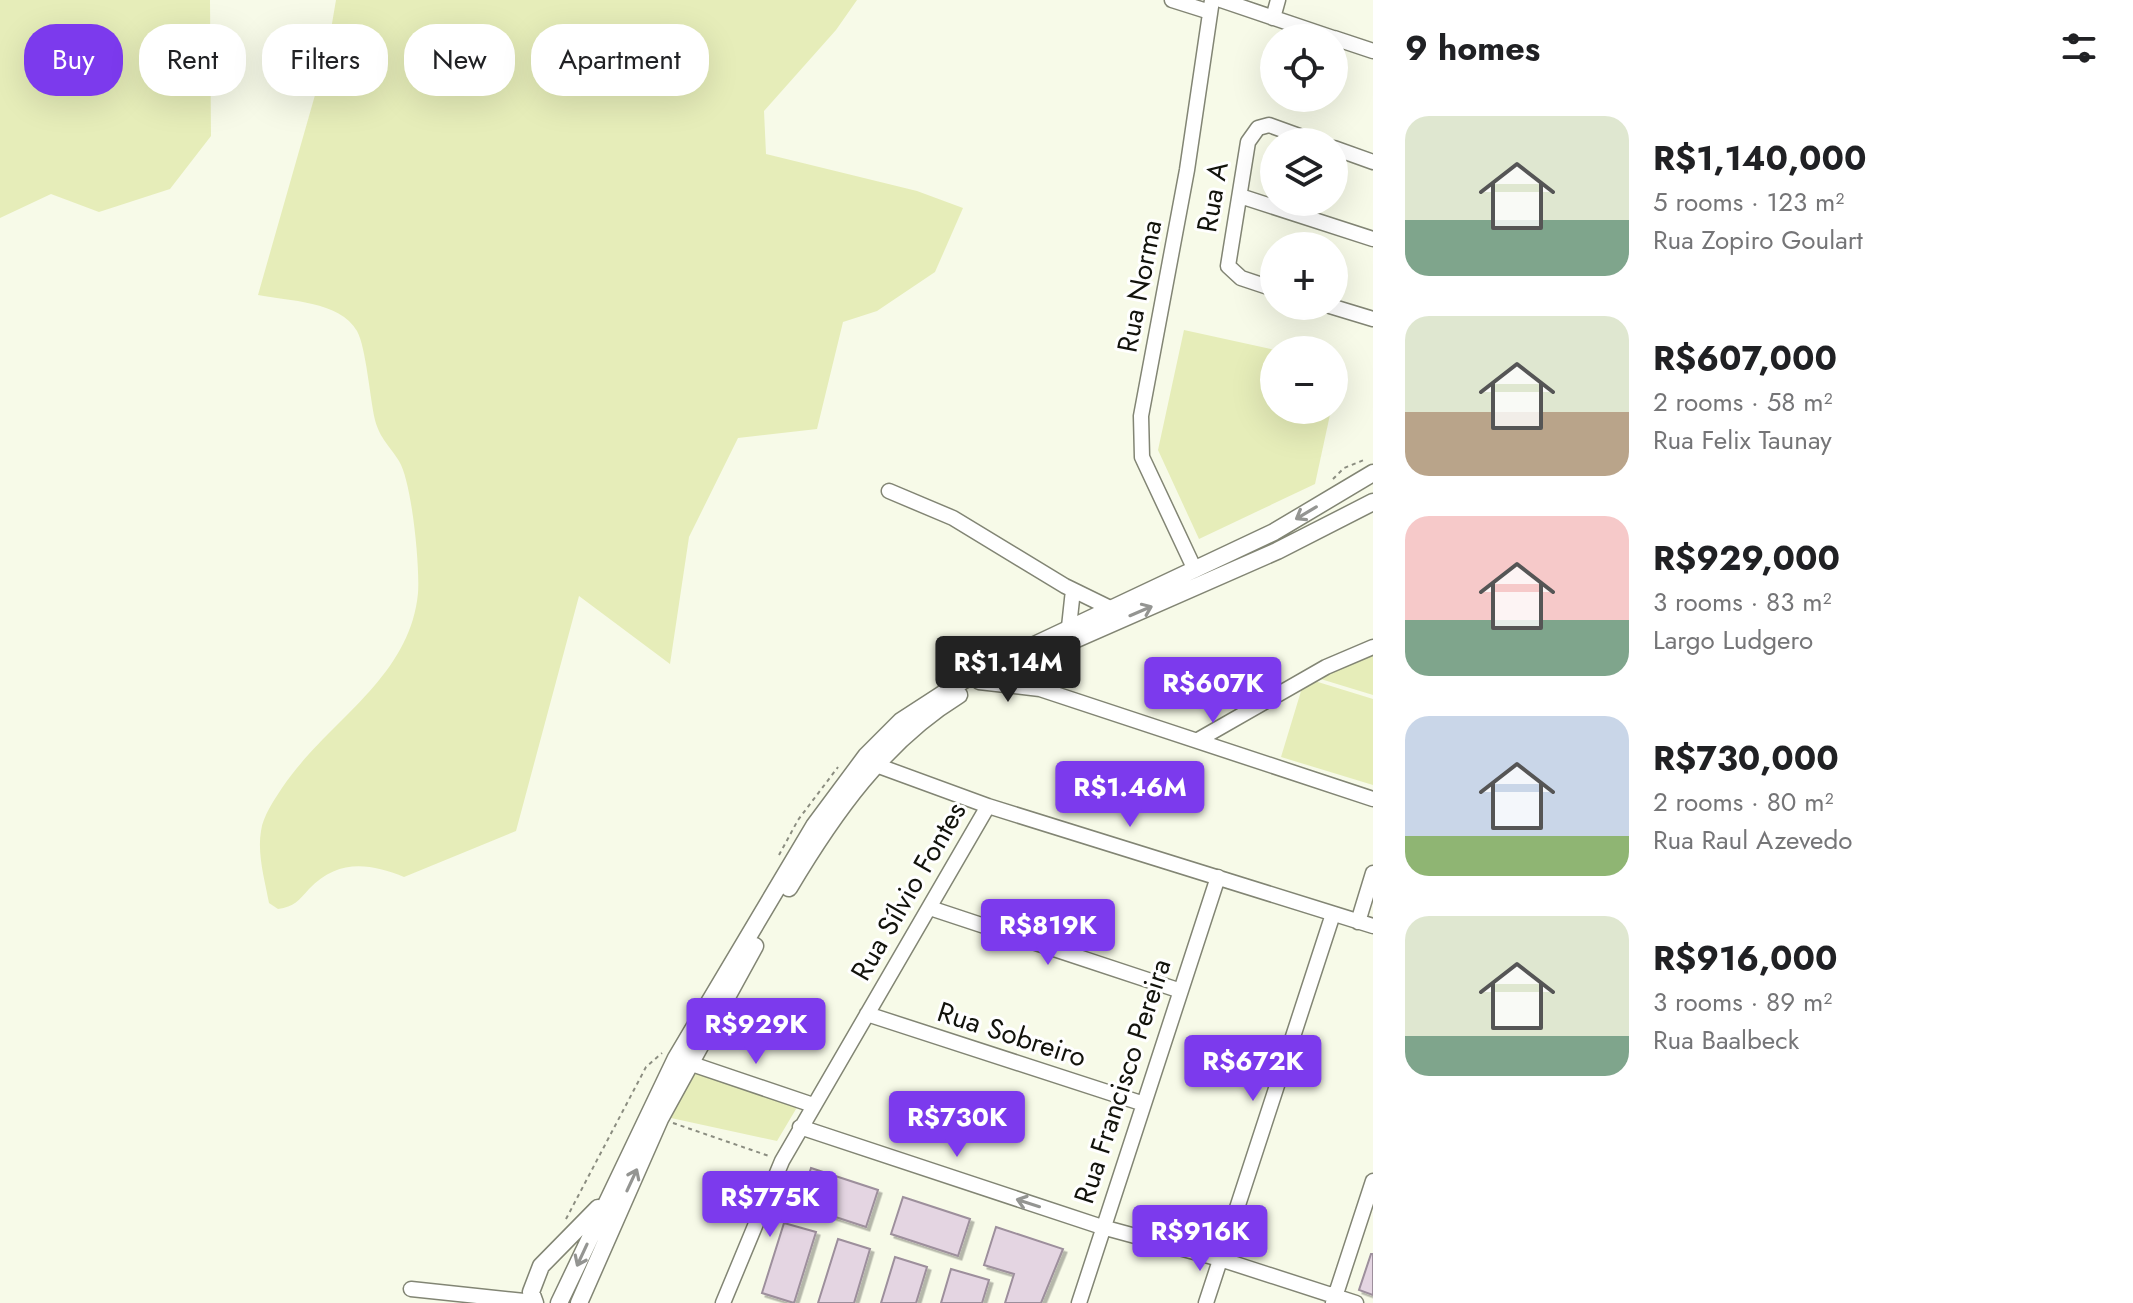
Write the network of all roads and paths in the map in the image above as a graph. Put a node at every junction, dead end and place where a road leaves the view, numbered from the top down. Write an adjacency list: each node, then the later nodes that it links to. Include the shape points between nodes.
1 (1172, 0): 3 (street)
2 (1278, 0): 4 (street)
3 (1214, 4): 4 (street); 21 (street, Rua Norma, via 1139,446)
4 (1273, 18): 5 (street)
5 (1291, 24)
6 (1348, 43): 7 (street)
7 (1373, 51)
8 (1260, 130): 11 (street, Rua A, via 1248,142)
9 (1348, 153): 10 (street)
10 (1373, 162)
11 (1240, 196): 12 (street); 13 (street, Rua A, via 1229,269)
12 (1373, 239)
13 (1260, 285)
14 (1348, 311): 15 (street)
15 (1373, 319)
16 (1373, 457): 18 (path, via 1344,468)
17 (1373, 473): 21 (main road, one-way to 21, via 1274,532)
18 (1331, 482)
19 (889, 491): 22 (street, via 953,518)
20 (1373, 502): 26 (main road, one-way to 20, via 1253,562)
21 (1195, 570): 23 (main road)
22 (1073, 590): 23 (street); 24 (street)
23 (1110, 608): 24 (main road)
24 (1069, 627): 42 (main road, via 942,693 901,721 866,756 814,826)
25 (1373, 647): 29 (street, via 1326,667)
26 (1043, 652): 27 (main road); 28 (street, via 1036,671)
27 (979, 682): 28 (street); 31 (main road, via 913,729)
28 (1040, 689): 29 (street)
29 (1198, 740): 32 (street)
30 (847, 757): 34 (path, via 798,820)
31 (876, 765): 33 (street); 42 (main road, via 823,834)
32 (1373, 799)
33 (988, 806): 36 (street); 37 (street, Rua Sílvio Fontes)
34 (775, 861)
35 (1373, 873): 39 (street)
36 (1218, 877): 38 (street); 40 (street, Rua Francisco Pereira)
37 (930, 908): 40 (street); 41 (street, Rua Sílvio Fontes)
38 (1333, 914): 39 (street); 52 (street)
39 (1366, 924)
40 (1178, 990): 43 (street, Rua Francisco Pereira)
41 (867, 1014): 43 (street, Rua Sobreiro); 44 (street, Rua Sílvio Fontes)
42 (677, 1057): 44 (street); 45 (main road); 49 (main road); 50 (path, via 646,1067)
43 (1141, 1103): 51 (street, Rua Francisco Pereira)
44 (813, 1105): 46 (street, Rua Sílvio Fontes)
45 (660, 1119): 47 (path); 58 (main road, one-way to 45)
46 (800, 1127): 47 (street, Rua Sílvio Fontes); 51 (street, one-way to 46)
47 (782, 1161): 56 (street, Rua Sílvio Fontes)
48 (1373, 1181): 54 (street)
49 (611, 1191): 55 (main road, via 541,1266 533,1280); 57 (main road, one-way to 57)
50 (564, 1223)
51 (1102, 1227): 52 (street); 59 (street, Rua Francisco Pereira)
52 (1220, 1259): 54 (street); 60 (street)
53 (411, 1289): 55 (street)
54 (1334, 1300): 61 (street)
55 (534, 1302)
56 (725, 1302)
57 (559, 1303)
58 (579, 1303)
59 (1079, 1303)
60 (1206, 1303)
61 (1356, 1303)

